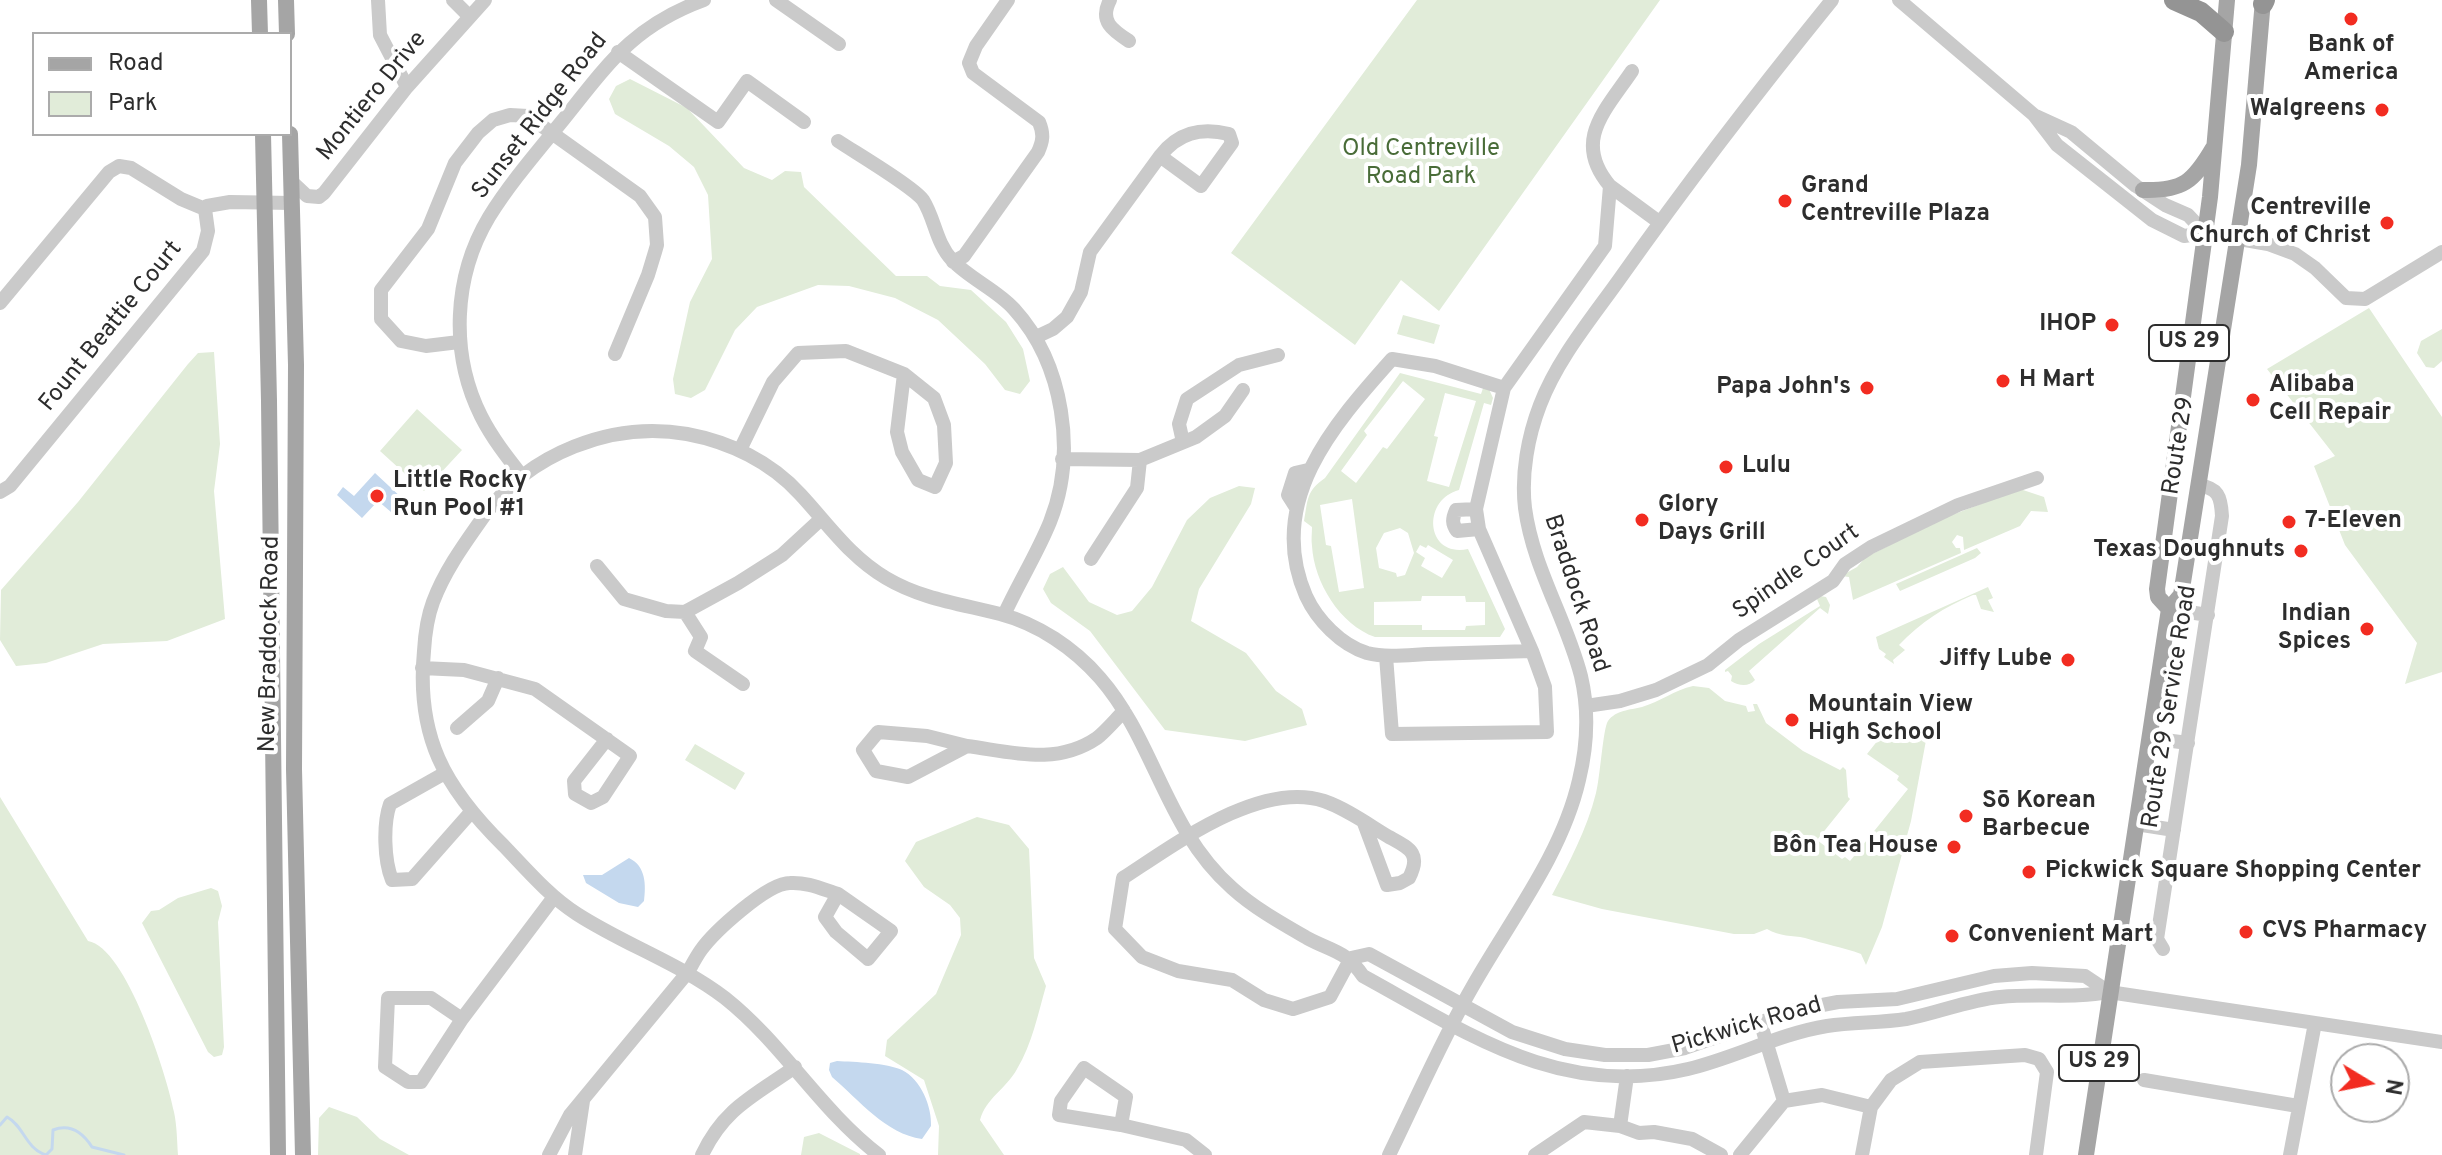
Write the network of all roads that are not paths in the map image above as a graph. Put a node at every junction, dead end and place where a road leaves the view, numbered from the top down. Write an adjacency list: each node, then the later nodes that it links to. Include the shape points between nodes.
1 (259, 0): 17 (main road)
2 (286, 0): 18 (main road)
3 (378, 0): 24 (street, via 380,35)
4 (453, 0): 16 (street)
5 (485, 0): 16 (street, Montiero Drive)
6 (704, 0): 15 (street, Sunset Ridge Road)
7 (776, 0): 21 (street)
8 (1008, 0): 43 (street, via 969,63 973,73 1039,122 1042,142 964,256)
9 (1110, 0): 20 (street, via 1106,19)
10 (1832, 0): 39 (street, Braddock Road)
11 (1899, 0): 25 (street)
12 (2174, 0): 19 (highway, via 2201,12)
13 (2227, 0): 19 (main road, Route 29 / US 29)
14 (2263, 1): 41 (main road, Route 29 / US 29)
15 (682, 4): 22 (street, Sunset Ridge Road)
16 (469, 16): 24 (street, Montiero Drive)
17 (260, 32)
18 (287, 32)
19 (2224, 32): 31 (main road, Route 29 / US 29)
20 (1129, 41)
21 (839, 44)
22 (618, 52): 26 (street, via 718,122 747,81); 27 (street, Sunset Ridge Road)
23 (1632, 71): 34 (street, via 1596,124 1591,148 1597,170)
24 (407, 87): 33 (street, Montiero Drive, via 324,193 307,196)
25 (2034, 115): 35 (street, via 2071,132); 40 (street, via 2057,145 2152,220 2184,236)
26 (804, 122)
27 (553, 132): 46 (street, Sunset Ridge Road, via 489,217 474,247 461,300); 46 (street, via 528,116 510,115 478,133 455,163 428,229 381,290 381,319 401,341 426,346); 47 (street, via 640,196 655,217 655,252)
28 (263, 136): 36 (main road, New Braddock Road)
29 (290, 136): 33 (main road, New Braddock Road)
30 (838, 141): 43 (street, via 920,196)
31 (2216, 143): 35 (main road, via 2181,187); 40 (main road, Route 29 / US 29)
32 (1160, 156): 32 (street, via 1201,186 1232,143 1229,134 1196,131 1171,142); 45 (street, via 1090,252 1081,292 1067,317)
33 (291, 181): 37 (main road, New Braddock Road)
34 (1610, 186): 39 (street); 50 (street, via 1605,246)
35 (2143, 190): 40 (street, via 2188,215)
36 (265, 202): 37 (street); 38 (street, via 230,202); 109 (main road, New Braddock Road)
37 (292, 203): 110 (main road, New Braddock Road, via 294,769)
38 (205, 209): 44 (street, via 119,166); 59 (street, Fount Beattie Court, via 208,231 203,251)
39 (1659, 222): 74 (street, Braddock Road, via 1552,377 1526,461 1524,503 1530,537 1572,650)
40 (2205, 233): 41 (street); 65 (main road, Route 29 / US 29, via 2157,589)
41 (2238, 239): 42 (street, via 2295,254 2352,299 2365,299); 58 (main road, Route 29 / US 29)
42 (2442, 252)
43 (953, 262): 45 (street, via 1012,307)
44 (0, 303)
45 (1036, 337): 54 (street, via 1056,388)
46 (459, 342): 56 (street, Sunset Ridge Road, via 481,416)
47 (615, 354)
48 (1278, 355): 52 (street, via 1239,365 1187,399 1179,424)
49 (904, 374): 49 (street, via 934,398 944,425 946,463 935,487 918,480 902,452 897,432); 53 (street, via 846,351 798,353 773,382)
50 (1504, 388): 60 (street); 70 (street, via 1435,366 1392,359 1308,470 1295,506 1297,576 1327,627 1353,648)
51 (1243, 390): 52 (street, via 1225,416)
52 (1183, 442): 55 (street)
53 (740, 450): 56 (street, via 684,434 635,432 584,442); 61 (street, via 783,478)
54 (1062, 459): 55 (street); 67 (street, via 1050,520)
55 (1140, 460): 63 (street, via 1137,488)
56 (522, 476): 71 (street, via 490,508 444,579 426,627)
57 (2037, 478): 74 (street, Spindle Court, via 1958,505 1871,547 1845,564 1833,581 1708,665 1656,690)
58 (2198, 485): 65 (main road, Route 29 / US 29, via 2181,595); 68 (street, Route 29 Service Road, via 2213,488 2222,503)
59 (0, 492)
60 (1476, 509): 62 (street); 62 (street, via 1456,510 1453,525 1457,531)
61 (821, 519): 66 (street, via 782,555); 67 (street, via 866,565 901,587)
62 (1479, 529): 69 (street)
63 (1091, 559)
64 (597, 566): 66 (street, via 624,599)
65 (2169, 609): 68 (street); 77 (main road, Route 29 / US 29)
66 (685, 612): 73 (street, via 701,637 695,651)
67 (1004, 615): 75 (street, via 1045,633 1080,657)
68 (2208, 615): 79 (street, Route 29 Service Road)
69 (1532, 651): 70 (street); 70 (street, via 1545,687 1547,732 1392,734)
70 (1386, 656)
71 (422, 668): 72 (street); 81 (street, via 422,704)
72 (498, 678): 76 (street, via 488,701); 78 (street, via 535,689)
73 (743, 684)
74 (1586, 706): 93 (street, Braddock Road, via 1584,757 1566,821)
75 (1124, 711): 80 (street, via 1097,738 1062,754 1033,757); 86 (street)
76 (457, 728)
77 (2149, 738): 79 (street); 84 (main road, Route 29 / US 29)
78 (607, 739)
79 (2188, 743): 85 (street, Route 29 Service Road)
80 (967, 746): 80 (street, via 908,777 876,771 863,750 878,732)
81 (445, 773): 82 (street); 82 (street, via 390,804 392,880 412,879)
82 (472, 811): 88 (street)
83 (1364, 823): 86 (street, via 1325,802 1299,797 1264,802)
84 (2136, 824): 85 (street); 92 (main road, Route 29 / US 29)
85 (2174, 830): 89 (street, Route 29 Service Road, via 2157,939)
86 (1187, 837): 90 (street, via 1209,866 1260,910); 90 (street, via 1123,878 1115,929 1142,957 1178,971 1232,980 1264,1000 1293,1009 1330,997)
87 (838, 894): 87 (street, via 891,931 868,959 825,917); 91 (street, via 786,882 765,892 702,948)
88 (554, 897): 91 (street, via 616,937); 94 (street)
89 (2163, 949)
90 (1351, 958): 93 (street, Pickwick Road, via 1369,954); 97 (street, Pickwick Road, via 1363,976)
91 (688, 972): 100 (street, via 752,1021); 103 (street)
92 (2109, 992): 95 (street, Pickwick Road, via 2085,976 1994,976 1897,999 1817,1006); 96 (street, Pickwick Road); 99 (street, Pickwick Road, via 2082,998 1988,998 1901,1019 1825,1026); 122 (main road, Route 29 / US 29)
93 (1462, 1006): 95 (street, Pickwick Road, via 1539,1042 1605,1055 1685,1048); 97 (street, Braddock Road)
94 (462, 1019): 94 (street, via 421,1082 408,1082 385,1067 388,998 431,998)
95 (1760, 1021): 99 (street)
96 (2315, 1023): 98 (street, Pickwick Road); 105 (street)
97 (1452, 1025): 101 (street, Pickwick Road, via 1536,1064); 116 (street, Braddock Road)
98 (2442, 1042)
99 (1765, 1043): 101 (street, Pickwick Road, via 1687,1070); 104 (street)
100 (795, 1067): 113 (street, via 728,1114); 114 (street, via 849,1130)
101 (1627, 1076): 108 (street)
102 (2144, 1080): 105 (street)
103 (583, 1100): 111 (street); 112 (street)
104 (1784, 1101): 106 (street, via 1822,1095); 119 (street)
105 (2298, 1106): 123 (street)
106 (1871, 1107): 120 (street); 121 (street, via 1891,1080 1920,1062 2025,1055 2039,1059 2047,1072)
107 (1121, 1125): 107 (street, via 1126,1097 1084,1068 1061,1101 1059,1115); 115 (street, via 1186,1140)
108 (1620, 1126): 117 (street, via 1584,1122); 118 (street, via 1692,1139)
109 (278, 1155)
110 (303, 1155)
111 (549, 1155)
112 (575, 1155)
113 (702, 1155)
114 (879, 1155)
115 (1205, 1155)
116 (1389, 1155)
117 (1535, 1155)
118 (1721, 1155)
119 (1740, 1155)
120 (1862, 1155)
121 (2036, 1155)
122 (2086, 1155)
123 (2290, 1155)

